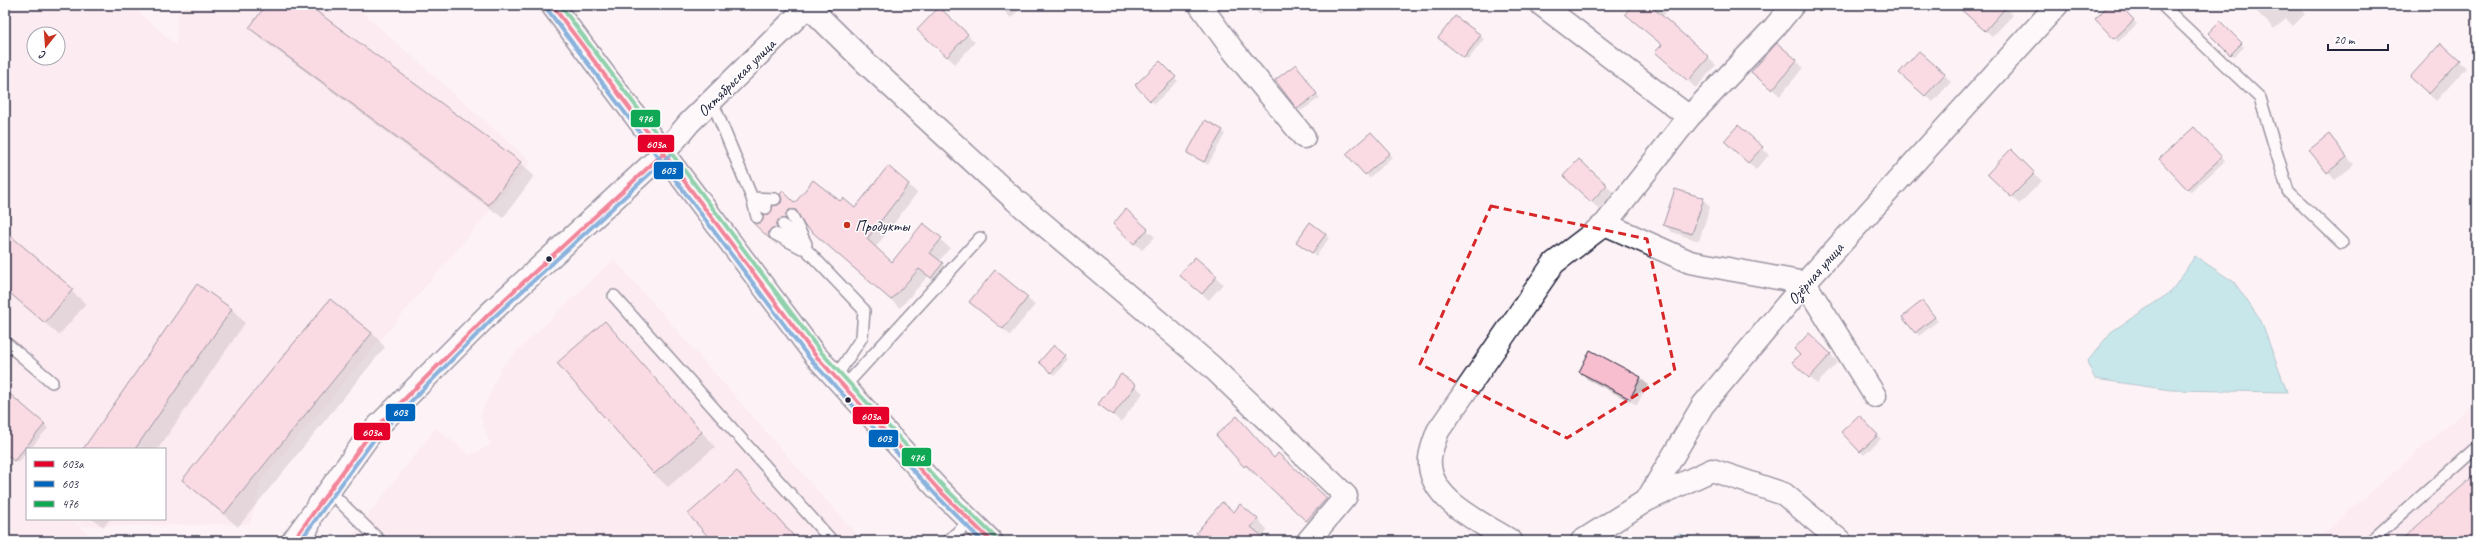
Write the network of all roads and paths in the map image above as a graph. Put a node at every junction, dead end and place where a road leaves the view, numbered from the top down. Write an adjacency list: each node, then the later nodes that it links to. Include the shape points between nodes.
1 (552, 5): 11 (street)
2 (1200, 5): 10 (street, via 1232,49)
3 (1542, 5): 9 (street)
4 (1793, 5): 9 (street)
5 (2057, 5): 23 (street, Озёрная улица)
6 (2162, 5): 21 (lane, via 2260,98 2288,191)
7 (808, 6): 8 (street, Октябрьская улица); 39 (street, via 1015,200 1211,366 1346,496)
8 (712, 101): 11 (street, Октябрьская улица); 12 (lane)
9 (1689, 117): 17 (street)
10 (1304, 137)
11 (665, 152): 27 (street); 30 (street, Октябрьская улица, via 490,313 370,434)
12 (752, 198): 13 (lane); 14 (lane); 16 (lane)
13 (775, 199)
14 (766, 208)
15 (792, 216): 22 (lane)
16 (757, 217)
17 (1605, 224): 23 (street, via 1690,262); 40 (street, via 1554,263 1438,431 1430,458 1432,481 1447,500)
18 (784, 225): 22 (lane)
19 (775, 234): 22 (lane)
20 (980, 238): 27 (lane)
21 (2342, 243)
22 (810, 252): 27 (lane, via 864,310 862,337)
23 (1805, 283): 28 (street); 31 (street, Озёрная улица, via 1703,405)
24 (614, 296): 36 (lane)
25 (5, 342): 26 (lane)
26 (52, 382)
27 (839, 383): 32 (street)
28 (1875, 396)
29 (2477, 447): 43 (lane)
30 (328, 489): 33 (street, Октябрьская улица); 34 (lane); 35 (lane)
31 (1647, 500): 41 (street, Озёрная улица); 42 (street, via 1712,470 1784,494)
32 (970, 521): 37 (lane); 38 (street)
33 (293, 541)
34 (308, 541)
35 (380, 541)
36 (832, 541)
37 (948, 541)
38 (991, 541)
39 (1308, 541)
40 (1511, 541)
41 (1582, 541)
42 (1840, 541)
43 (2371, 541)

